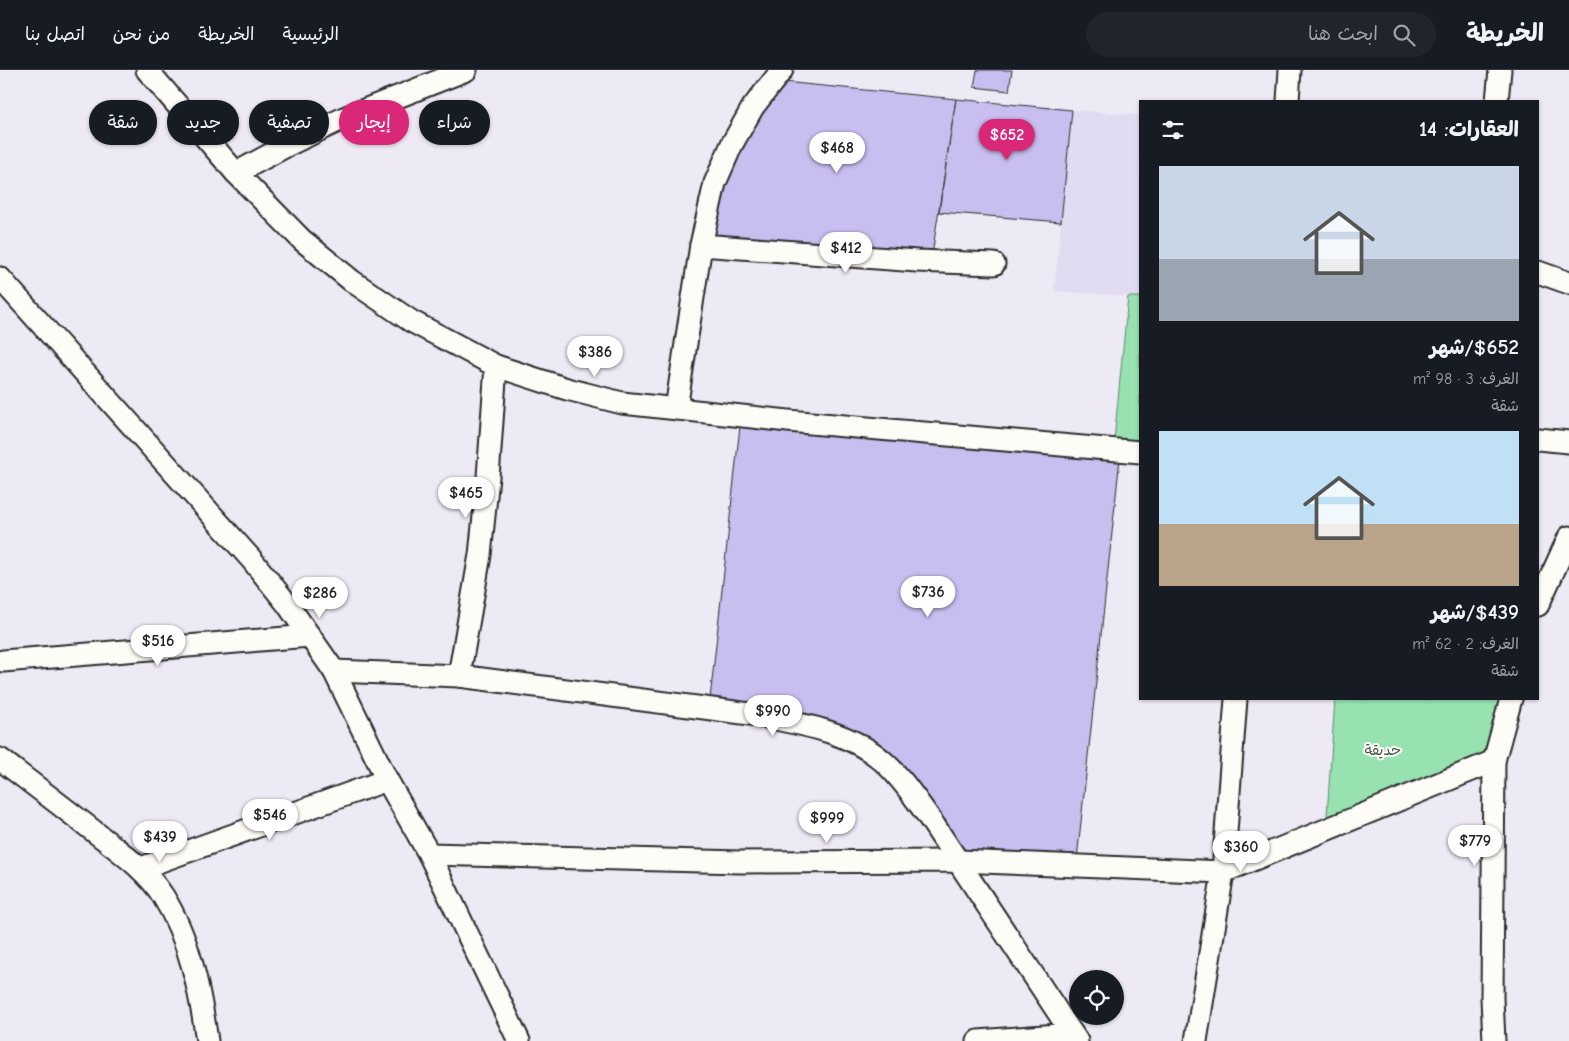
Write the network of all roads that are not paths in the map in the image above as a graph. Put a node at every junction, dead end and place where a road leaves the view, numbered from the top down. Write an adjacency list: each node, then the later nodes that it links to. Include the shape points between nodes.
1 (147, 70): 8 (street)
2 (466, 70): 8 (street, via 344,118)
3 (1290, 70): 6 (street)
4 (1500, 70): 7 (street)
5 (775, 74): 9 (street, via 732,144 715,183)
6 (1288, 100)
7 (1497, 100)
8 (236, 173): 14 (street, via 302,240 352,281 411,321)
9 (701, 245): 10 (street); 15 (street)
10 (994, 264)
11 (1539, 272): 13 (street)
12 (0, 278): 21 (street, via 252,560)
13 (1569, 283)
14 (496, 366): 15 (street, via 594,397); 24 (street, via 480,555)
15 (676, 409): 18 (street)
16 (1539, 439): 17 (street)
17 (1569, 442)
18 (1139, 452)
19 (1569, 537): 20 (street)
20 (1539, 603)
21 (310, 636): 22 (street); 23 (street)
22 (1, 660)
23 (334, 671): 24 (street); 29 (street)
24 (459, 676): 31 (street, via 750,714 833,734 863,746 884,761 908,788)
25 (1236, 700): 33 (street)
26 (1511, 700): 28 (street)
27 (0, 759): 32 (street)
28 (1494, 761): 33 (street); 39 (street)
29 (388, 780): 30 (street); 32 (street)
30 (429, 854): 31 (street, via 741,862); 36 (street)
31 (959, 861): 33 (street); 34 (street)
32 (140, 868): 35 (street, via 163,895 178,924 204,1014)
33 (1223, 872): 38 (street)
34 (1075, 1037): 37 (street)
35 (207, 1041)
36 (518, 1041)
37 (978, 1041)
38 (1196, 1041)
39 (1494, 1041)

